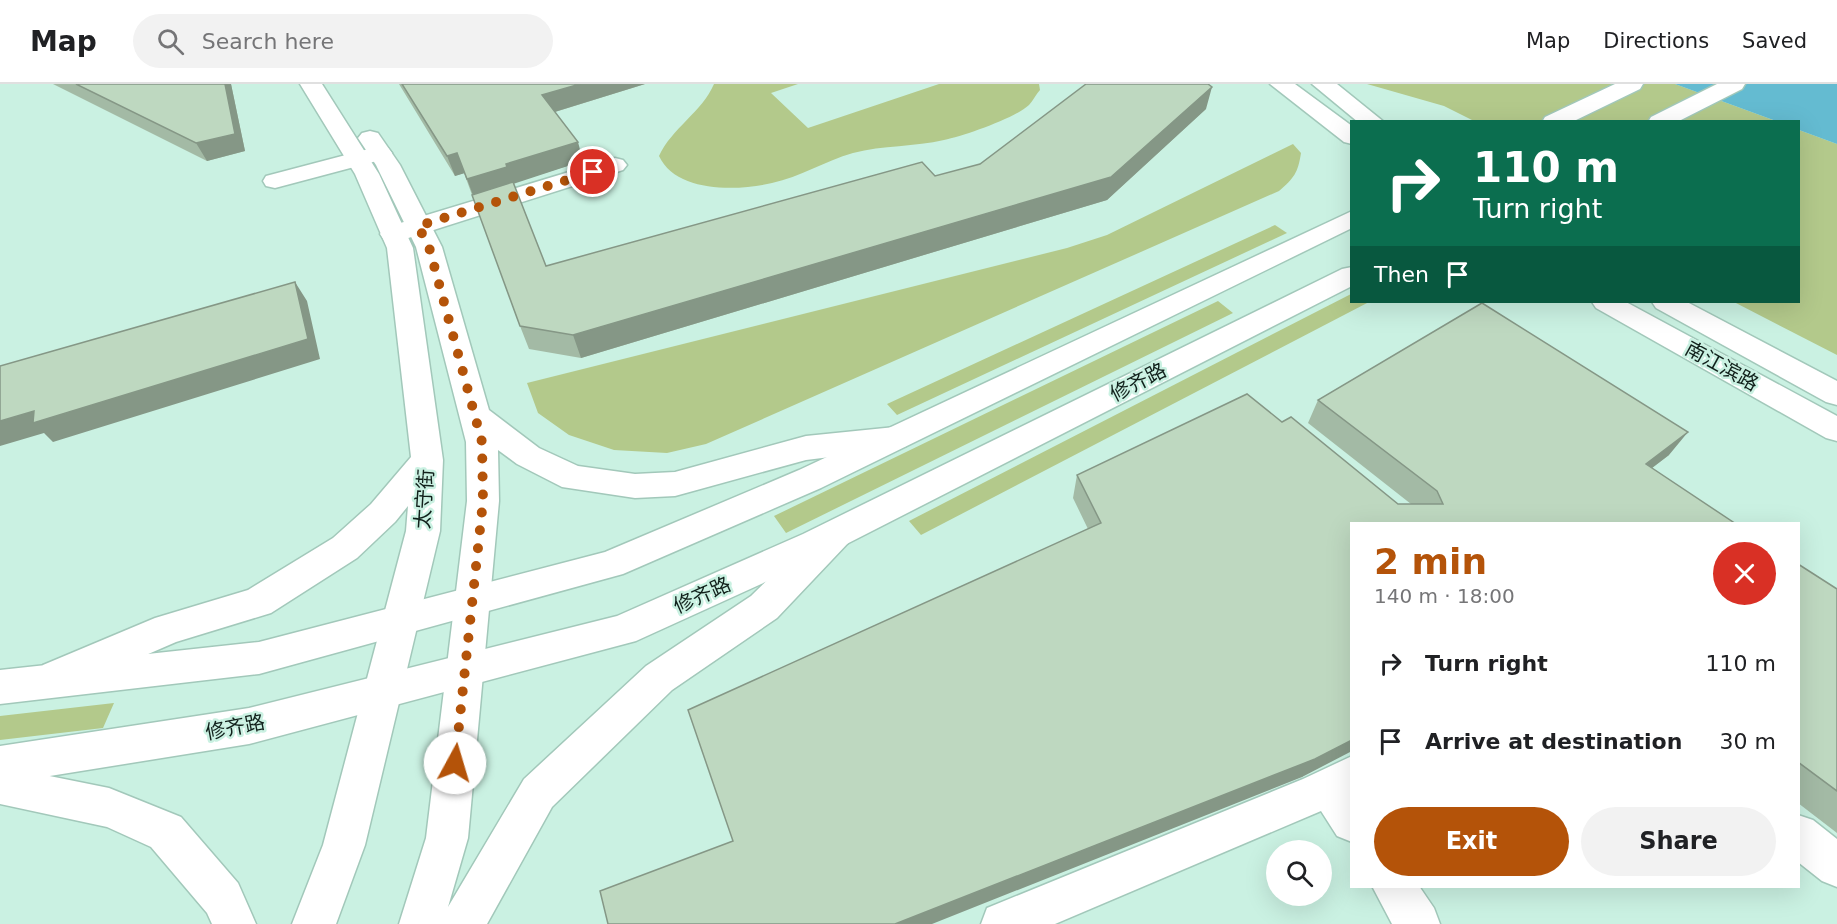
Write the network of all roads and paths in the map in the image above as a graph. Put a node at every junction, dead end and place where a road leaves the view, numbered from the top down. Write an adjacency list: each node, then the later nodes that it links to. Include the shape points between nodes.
1 (311, 84): 11 (street, 太守街)
2 (336, 84): 11 (street, 太守街)
3 (1281, 84): 10 (street)
4 (1323, 84): 7 (street)
5 (1632, 84): 8 (street)
6 (1734, 84): 9 (street)
7 (1370, 120)
8 (1557, 120)
9 (1663, 120)
10 (1350, 136)
11 (369, 156): 13 (street); 15 (street, 太守街, via 368,174)
12 (615, 165): 15 (street)
13 (275, 180)
14 (1350, 219): 22 (street)
15 (406, 230): 20 (street, 太守街, via 429,247); 23 (street, 太守街, via 400,248)
16 (1350, 276): 24 (street, 修齐路)
17 (1608, 303): 21 (street, 南江滨路)
18 (1668, 303): 19 (street, 南江滨路)
19 (1837, 394)
20 (478, 418): 22 (street, via 528,456 573,478 635,486 675,484 806,448); 25 (street, 太守街, via 483,501)
21 (1837, 430)
22 (895, 438): 25 (street, via 810,479 611,564)
23 (427, 460): 26 (street, 太守街, via 423,531); 28 (street, via 383,513 345,548 258,602 168,629)
24 (837, 533): 27 (street, 修齐路, via 623,630); 41 (street, via 764,607 659,678 538,793)
25 (473, 602): 26 (street); 27 (street, 太守街)
26 (400, 621): 28 (street, via 259,658); 30 (street, 太守街)
27 (465, 670): 30 (street, 修齐路); 40 (street, 太守街, via 447,838)
28 (42, 683): 29 (street)
29 (0, 687)
30 (383, 691): 31 (street, 修齐路, via 249,726); 39 (street, 太守街, via 344,845)
31 (0, 765)
32 (1340, 781): 34 (street); 42 (street)
33 (0, 785): 38 (street, via 108,808 166,832 223,897)
34 (1350, 815)
35 (1800, 837): 36 (street)
36 (1837, 866)
37 (1394, 888): 43 (street)
38 (234, 924)
39 (314, 924)
40 (421, 924)
41 (463, 924)
42 (1002, 924)
43 (1418, 924)

